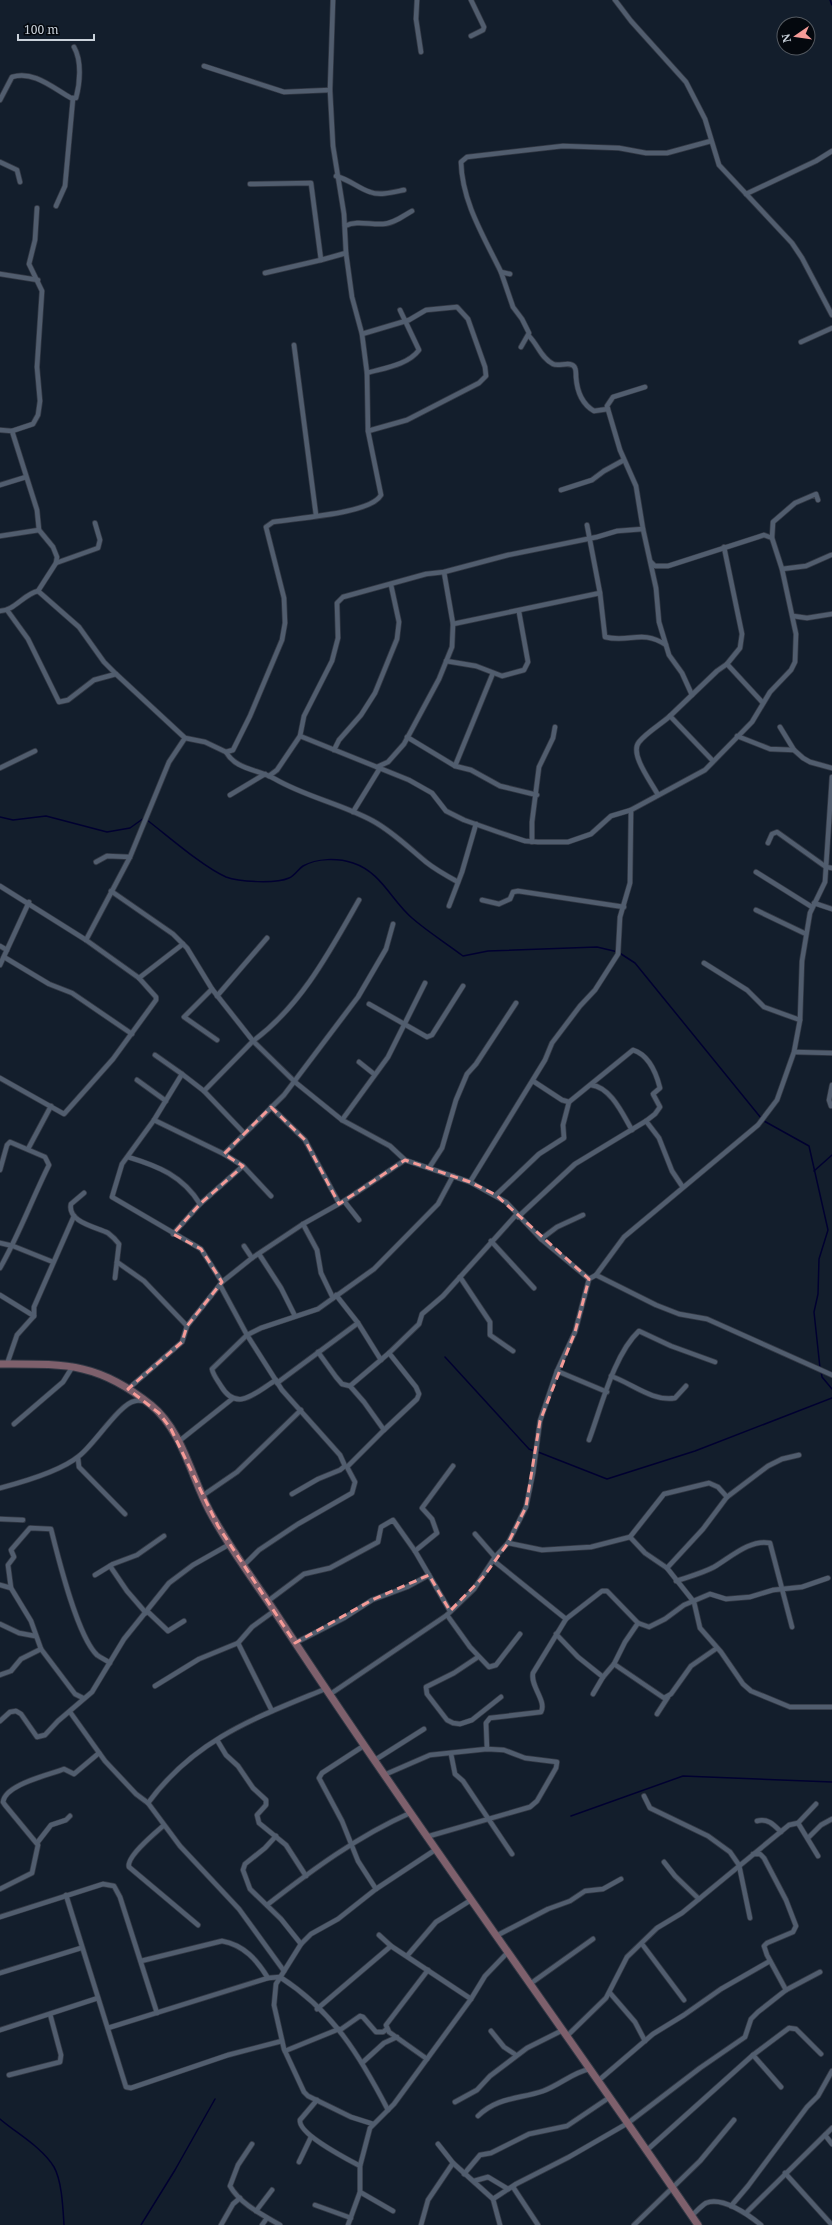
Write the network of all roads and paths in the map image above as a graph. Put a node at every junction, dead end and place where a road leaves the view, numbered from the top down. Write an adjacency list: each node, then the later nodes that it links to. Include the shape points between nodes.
1 (333, 0): 9 (street)
2 (417, 0): 7 (street, via 416,19)
3 (471, 0): 5 (street, via 484,27)
4 (615, 0): 12 (street, via 640,32 686,82 705,118)
5 (471, 36)
6 (74, 47): 10 (street, via 79,65 78,90 76,98)
7 (421, 52)
8 (204, 66): 9 (street, via 284,92)
9 (330, 90): 15 (street)
10 (73, 98): 11 (street, via 25,74 12,77); 20 (street, via 65,186)
11 (0, 100)
12 (711, 141): 19 (street, via 719,165); 26 (street, via 667,154 619,148 562,146 467,157 461,162 461,178 466,197)
13 (832, 151): 19 (street)
14 (0, 162): 16 (street, via 17,170)
15 (336, 176): 18 (street, via 350,180 371,193); 23 (street)
16 (20, 182)
17 (250, 184): 25 (street, via 311,183)
18 (404, 190)
19 (746, 194): 32 (street, via 792,243)
20 (56, 206)
21 (37, 208): 30 (street, via 35,240 29,264)
22 (412, 211): 23 (street, via 384,224 351,223)
23 (345, 226): 24 (street)
24 (346, 253): 25 (street); 35 (street, via 352,297)
25 (321, 260): 27 (street)
26 (501, 272): 29 (street); 36 (street, via 513,307 526,325)
27 (265, 273)
28 (0, 274): 30 (street)
29 (510, 274)
30 (38, 280): 44 (street, via 42,291 37,366 40,401 38,415 33,424)
31 (400, 310): 33 (street)
32 (832, 315)
33 (404, 321): 35 (street); 40 (street, via 419,350 415,356 397,365); 45 (street, via 426,310 457,307 468,319 486,376 479,383 407,420)
34 (832, 328): 37 (street)
35 (362, 334): 40 (street)
36 (529, 336): 39 (street); 42 (street, via 544,358 554,364 573,365 576,368 578,389 586,405 594,411)
37 (802, 342)
38 (294, 345): 51 (street)
39 (521, 347)
40 (367, 373): 45 (street)
41 (645, 387): 42 (street, via 613,398 607,406)
42 (608, 409): 46 (street)
43 (0, 430): 44 (street)
44 (12, 431): 47 (street)
45 (368, 431): 51 (street, via 380,486 379,500 345,512)
46 (624, 460): 49 (street, via 592,480); 54 (street, via 636,486)
47 (26, 477): 48 (street); 55 (street, via 37,510)
48 (0, 485)
49 (561, 490)
50 (818, 500): 58 (street, via 816,494 807,496 786,510 773,522)
51 (316, 515): 95 (street, via 273,522 266,527 284,598 285,623 282,640 235,747)
52 (95, 523): 62 (street, via 100,540 98,548)
53 (587, 525): 57 (street)
54 (643, 529): 57 (street, via 617,531); 61 (street)
55 (39, 530): 56 (street); 62 (street, via 56,552)
56 (0, 536)
57 (588, 538): 65 (street); 69 (street)
58 (772, 538): 59 (street, via 764,535); 64 (street)
59 (724, 547): 63 (street, via 687,561 668,566); 80 (street, via 742,634 740,648)
60 (831, 555): 64 (street, via 806,566)
61 (651, 562): 63 (street); 66 (street)
62 (56, 563): 68 (street)
63 (655, 566): 66 (street)
64 (782, 569): 74 (street)
65 (444, 572): 67 (street, via 426,574); 77 (street)
66 (654, 574): 78 (street, via 659,622)
67 (391, 585): 88 (street, via 339,600 337,603 339,628 336,649 304,716); 92 (street, via 398,622 397,639 375,693)
68 (38, 591): 70 (street, via 32,592); 82 (street, via 79,628)
69 (600, 593): 72 (street); 78 (street, via 605,637 616,640 654,637)
70 (7, 610): 71 (street); 82 (street, via 28,639 59,702 68,700 94,680)
71 (0, 611)
72 (519, 612): 77 (street); 81 (street, via 527,667 508,676)
73 (832, 614): 75 (street)
74 (793, 616): 75 (street); 76 (street)
75 (801, 618): 76 (street)
76 (794, 622): 84 (street, via 795,662)
77 (453, 624): 79 (street, via 454,639)
78 (666, 645): 83 (street)
79 (446, 661): 81 (street, via 476,666); 90 (street)
80 (727, 664): 83 (street); 84 (street)
81 (493, 673): 98 (street)
82 (116, 674): 91 (street)
83 (692, 695): 85 (street)
84 (763, 703): 89 (street, via 752,722)
85 (670, 716): 97 (street); 105 (street, via 638,743 635,750)
86 (556, 727): 107 (street, via 539,767)
87 (780, 727): 93 (street)
88 (300, 736): 92 (street); 103 (street, via 278,770)
89 (737, 736): 93 (street, via 770,749); 97 (street)
90 (407, 737): 96 (street); 98 (street)
91 (185, 738): 95 (street, via 205,742); 113 (street, via 168,762)
92 (334, 750): 99 (street)
93 (794, 750): 101 (street, via 810,762)
94 (35, 751): 100 (street)
95 (226, 752): 103 (street, via 231,761)
96 (388, 762): 99 (street); 102 (street)
97 (713, 762): 105 (street, via 705,770)
98 (455, 766): 107 (street, via 470,770 500,786)
99 (379, 767): 102 (street); 109 (street)
100 (0, 768)
101 (832, 768)
102 (388, 771): 110 (street, via 428,789 446,811)
103 (267, 775): 106 (street); 109 (street, via 307,795)
104 (832, 777): 115 (street)
105 (658, 794): 108 (street)
106 (230, 795)
107 (537, 795): 111 (street, via 532,822)
108 (631, 810): 111 (street, via 611,816 591,834 568,842); 126 (street, via 631,876)
109 (353, 812): 118 (street, via 396,836 427,863)
110 (476, 824): 111 (street); 118 (street)
111 (532, 842)
112 (768, 843): 115 (street, via 772,834 777,832)
113 (130, 857): 114 (street, via 107,856); 120 (street)
114 (96, 862)
115 (826, 867): 116 (street); 124 (street, via 823,887)
116 (832, 868)
117 (756, 872): 124 (street)
118 (458, 882): 125 (street)
119 (0, 886): 123 (street)
120 (111, 892): 132 (street); 133 (street)
121 (359, 900): 150 (street, via 304,990 272,1028)
122 (482, 900): 126 (street, via 499,904 510,899 513,892 518,891)
123 (29, 902): 132 (street); 135 (street)
124 (813, 905): 127 (street); 130 (street)
125 (448, 906)
126 (624, 907): 159 (street, via 620,917 619,948 616,958 595,990 552,1042)
127 (832, 909)
128 (756, 910): 130 (street)
129 (393, 924): 160 (street, via 386,948 358,997)
130 (806, 934): 146 (street)
131 (267, 938): 143 (street)
132 (86, 940): 139 (street)
133 (184, 944): 139 (street); 142 (street)
134 (0, 946): 135 (street)
135 (7, 950): 136 (street)
136 (4, 957): 138 (street); 148 (street, via 49,984 72,993)
137 (704, 963): 146 (street, via 747,990 764,1007)
138 (0, 965)
139 (139, 978): 148 (street, via 154,994 156,1000)
140 (425, 983): 147 (street)
141 (462, 986): 147 (street, via 432,1035 427,1037)
142 (212, 990): 143 (street); 149 (street, via 184,1017)
143 (217, 996): 150 (street)
144 (516, 1003): 179 (street, via 467,1074 456,1100 442,1148)
145 (369, 1004): 147 (street)
146 (800, 1020): 151 (street)
147 (404, 1025): 156 (street, via 388,1056)
148 (132, 1034): 166 (street, via 64,1114)
149 (217, 1040)
150 (253, 1041): 160 (street); 163 (street)
151 (794, 1052): 152 (street); 183 (street, via 780,1093 770,1111 730,1149)
152 (832, 1053)
153 (155, 1055): 155 (street)
154 (359, 1062): 156 (street)
155 (182, 1074): 163 (street); 164 (street)
156 (374, 1074): 170 (street)
157 (0, 1078): 166 (street)
158 (138, 1080): 164 (street)
159 (533, 1081): 165 (street, via 562,1100); 182 (street)
160 (295, 1082): 168 (street); 170 (street)
161 (591, 1085): 165 (street); 171 (street, via 633,1050 642,1053 650,1063 660,1088 653,1094 660,1107); 172 (street, via 601,1088 615,1102)
162 (832, 1085): 167 (street, via 829,1100)
163 (204, 1090): 173 (street)
164 (166, 1101): 169 (street)
165 (570, 1102): 185 (street, via 563,1125 564,1138 539,1154)
166 (51, 1106): 174 (street)
167 (831, 1106)
168 (271, 1107): 173 (street); 189 (street, via 304,1140)
169 (154, 1120): 175 (street); 176 (street)
170 (342, 1120): 177 (street, via 390,1146)
171 (646, 1121): 172 (street); 183 (street, via 659,1138 672,1171)
172 (632, 1130): 192 (street, via 575,1164)
173 (244, 1133): 175 (street)
174 (28, 1149): 180 (street, via 14,1142 9,1144); 199 (street, via 45,1157 49,1165 33,1196)
175 (224, 1154): 178 (street)
176 (128, 1157): 188 (street, via 162,1168 192,1191); 195 (street, via 122,1164 112,1197)
177 (405, 1160): 179 (street); 187 (street)
178 (243, 1166): 186 (street); 188 (street)
179 (429, 1168): 181 (street)
180 (0, 1170)
181 (453, 1176): 182 (street); 213 (street, via 438,1204 374,1269)
182 (470, 1182): 185 (street)
183 (682, 1186): 206 (street, via 624,1237)
184 (84, 1193): 191 (street, via 71,1204)
185 (496, 1195): 192 (street, via 506,1202)
186 (270, 1196)
187 (344, 1201): 189 (street); 193 (street)
188 (200, 1204): 195 (street)
189 (339, 1204): 194 (street)
190 (583, 1215): 196 (street, via 557,1227)
191 (74, 1216): 203 (street); 204 (street, via 115,1238 120,1248)
192 (517, 1216): 196 (street); 197 (street)
193 (359, 1220)
194 (303, 1224): 201 (street); 213 (street, via 317,1250 321,1273)
195 (174, 1234): 210 (street, via 201,1249)
196 (541, 1239): 209 (street)
197 (491, 1241): 207 (street); 211 (street)
198 (0, 1243): 199 (street)
199 (13, 1246): 203 (street); 205 (street)
200 (244, 1246): 202 (street)
201 (259, 1254): 202 (street); 215 (street)
202 (252, 1258): 210 (street)
203 (53, 1262): 214 (street, via 34,1307)
204 (117, 1262): 208 (street); 217 (street, via 144,1281)
205 (0, 1268)
206 (596, 1274): 209 (street); 227 (street, via 656,1305 680,1314 707,1319)
207 (460, 1277): 219 (street, via 490,1322 490,1335); 221 (street, via 422,1314 419,1324)
208 (115, 1278)
209 (589, 1279): 226 (street, via 575,1332)
210 (221, 1284): 217 (street); 218 (street)
211 (534, 1288)
212 (0, 1295): 214 (street)
213 (335, 1296): 215 (street, via 318,1309); 216 (street)
214 (34, 1316): 224 (street, via 17,1335)
215 (295, 1316): 218 (street)
216 (358, 1323): 220 (street); 222 (street)
217 (187, 1326): 232 (street, via 182,1342)
218 (247, 1335): 229 (street); 234 (street, via 212,1369 225,1393)
219 (513, 1351)
220 (318, 1352): 229 (street); 230 (street, via 342,1384)
221 (389, 1353): 222 (street); 238 (street, via 419,1394 417,1399)
222 (381, 1360): 230 (street)
223 (715, 1362): 228 (street, via 671,1346 639,1330 622,1354)
224 (4, 1364): 225 (main road)
225 (73, 1366): 232 (main road, via 101,1373); 237 (street, via 63,1382)
226 (557, 1371): 233 (street); 254 (street, via 540,1421 526,1507)
227 (832, 1375)
228 (611, 1376): 231 (street, via 634,1388 666,1398 678,1397); 233 (street)
229 (276, 1382): 234 (street, via 245,1399); 236 (street)
230 (350, 1386): 238 (street)
231 (686, 1386)
232 (128, 1389): 235 (main road)
233 (607, 1392): 239 (street)
234 (232, 1399): 240 (street)
235 (146, 1401): 240 (main road, via 165,1420); 242 (street, via 131,1402)
236 (301, 1410): 245 (street, via 340,1455 345,1466); 246 (street, via 237,1472)
237 (14, 1424)
238 (384, 1430): 258 (street, via 347,1467 355,1482 352,1493 259,1550)
239 (589, 1440)
240 (178, 1442): 246 (main road)
241 (799, 1455): 247 (street, via 775,1462)
242 (78, 1458): 244 (street, via 56,1469); 248 (street, via 79,1467)
243 (453, 1466): 256 (street, via 422,1508 432,1519 437,1533)
244 (0, 1488)
245 (292, 1494)
246 (202, 1496): 255 (main road)
247 (727, 1497): 253 (street, via 718,1487 709,1483 664,1494); 260 (street, via 704,1529)
248 (126, 1514)
249 (0, 1519): 250 (street)
250 (23, 1520)
251 (475, 1534): 257 (street)
252 (164, 1536): 259 (street, via 137,1555)
253 (630, 1537): 254 (street, via 591,1547 550,1550); 260 (street)
254 (508, 1543): 257 (street)
255 (230, 1544): 258 (main road); 271 (street, via 193,1565 169,1583)
256 (415, 1551): 262 (street); 268 (street, via 393,1520 381,1527 378,1542 330,1568 304,1574)
257 (494, 1559): 272 (street, via 474,1590); 273 (street)
258 (244, 1565): 268 (main road)
259 (110, 1566): 261 (street); 271 (street, via 127,1591)
260 (667, 1568): 264 (street)
261 (95, 1575)
262 (429, 1575): 272 (street); 282 (street, via 366,1604)
263 (828, 1578): 267 (street, via 802,1587)
264 (676, 1581): 267 (street, via 713,1567 760,1541 770,1543); 269 (street)
265 (0, 1585): 266 (street)
266 (11, 1588): 280 (street, via 31,1621); 286 (street, via 8,1565 14,1558 11,1550 30,1528 51,1529 62,1573 82,1629 98,1655)
267 (781, 1588): 269 (street, via 750,1597 731,1599 710,1594); 277 (street)
268 (268, 1601): 270 (main road)
269 (694, 1602): 275 (street, via 684,1605 652,1626); 283 (street, via 700,1628)
270 (274, 1611): 281 (street, via 252,1627); 282 (main road)
271 (147, 1612): 274 (street, via 168,1631); 286 (street, via 124,1639)
272 (449, 1613): 285 (street); 291 (street)
273 (566, 1619): 275 (street, via 589,1599 606,1590); 279 (street)
274 (184, 1621)
275 (638, 1623): 287 (street, via 624,1642)
276 (0, 1624): 280 (street, via 19,1633)
277 (792, 1627)
278 (520, 1634): 285 (street, via 493,1667 489,1667)
279 (556, 1634): 289 (street, via 578,1657); 301 (street, via 532,1677 542,1706 541,1712)
280 (35, 1636): 284 (street)
281 (238, 1643): 290 (street, via 199,1659); 298 (street)
282 (295, 1643): 291 (main road)
283 (717, 1648): 294 (street, via 691,1666); 296 (street, via 734,1673 751,1691 790,1707)
284 (41, 1649): 288 (street, via 22,1659 11,1671); 295 (street, via 75,1694)
285 (478, 1657): 297 (street, via 426,1687 426,1694 447,1720 453,1723 460,1724 472,1720)
286 (110, 1663): 295 (street, via 92,1692)
287 (614, 1664): 289 (street); 294 (street, via 660,1696)
288 (0, 1675)
289 (603, 1677): 292 (street)
290 (156, 1686)
291 (327, 1692): 298 (street); 305 (main road)
292 (593, 1694)
293 (501, 1697): 297 (street)
294 (668, 1697): 300 (street)
295 (83, 1698): 299 (street)
296 (832, 1707)
297 (484, 1710): 301 (street)
298 (272, 1711): 304 (street)
299 (70, 1712): 302 (street, via 45,1735 37,1737 21,1714 16,1711 10,1712); 307 (street)
300 (657, 1714)
301 (490, 1718): 306 (street, via 486,1723)
302 (0, 1721)
303 (424, 1729): 309 (street)
304 (218, 1740): 312 (street, via 181,1765); 322 (street, via 226,1755 238,1766 252,1788 266,1800 266,1805 258,1812 257,1819)
305 (364, 1745): 309 (main road); 326 (street, via 322,1773 319,1778)
306 (487, 1750): 308 (street); 316 (street, via 504,1750 525,1758 557,1762 556,1768 530,1807)
307 (99, 1753): 312 (street, via 125,1783); 325 (street, via 74,1774 64,1770 16,1786 6,1795 3,1802)
308 (451, 1754): 310 (street, via 430,1755); 316 (street, via 455,1774 463,1781)
309 (375, 1760): 310 (main road)
310 (384, 1775): 314 (main road)
311 (644, 1796): 332 (street, via 650,1808 714,1839 730,1852)
312 (148, 1803): 320 (street)
313 (816, 1804): 319 (street)
314 (410, 1813): 323 (main road); 326 (street, via 383,1825)
315 (70, 1816): 325 (street, via 51,1825)
316 (488, 1819): 323 (street); 328 (street)
317 (832, 1819): 324 (street, via 821,1825)
318 (757, 1821): 321 (street, via 763,1819)
319 (798, 1824): 321 (street, via 794,1823); 324 (street)
320 (163, 1826): 343 (street, via 130,1861 130,1867); 356 (street, via 239,1909)
321 (781, 1832): 329 (street)
322 (276, 1836): 333 (street, via 286,1845); 340 (street, via 243,1866 250,1889)
323 (426, 1837): 327 (main road)
324 (808, 1838): 330 (street)
325 (37, 1843): 335 (street, via 32,1873)
326 (352, 1845): 333 (street); 336 (street, via 361,1866)
327 (435, 1850): 336 (street); 339 (main road)
328 (512, 1854)
329 (753, 1854): 332 (street); 354 (street, via 760,1854 764,1858 786,1900 796,1926 793,1932 765,1944 764,1948)
330 (818, 1856)
331 (664, 1862): 338 (street)
332 (739, 1865): 338 (street); 342 (street)
333 (306, 1876): 340 (street)
334 (621, 1879): 345 (street, via 603,1889 585,1891 574,1899 548,1909)
335 (0, 1889)
336 (376, 1889): 347 (street, via 338,1919 311,1934)
337 (66, 1895): 341 (street); 350 (street); 353 (street, via 103,1884 114,1886)
338 (699, 1899): 348 (street, via 657,1928)
339 (471, 1900): 345 (main road); 352 (street, via 436,1922)
340 (267, 1905): 347 (street)
341 (0, 1917)
342 (750, 1918)
343 (198, 1925)
344 (379, 1935): 349 (street)
345 (496, 1936): 351 (main road)
346 (593, 1939): 361 (street)
347 (300, 1944): 356 (street)
348 (642, 1944): 363 (street, via 624,1962); 366 (street)
349 (391, 1946): 352 (street); 367 (street)
350 (81, 1948): 358 (street); 364 (street)
351 (508, 1952): 361 (main road); 365 (street, via 490,1969)
352 (407, 1956): 355 (street)
353 (141, 1961): 360 (street, via 222,1942 231,1943 248,1953); 368 (street)
354 (770, 1961): 362 (street); 378 (street, via 722,1989)
355 (428, 1970): 365 (street); 373 (street, via 387,2022)
356 (284, 1971): 359 (street)
357 (820, 1972): 362 (street)
358 (0, 1973)
359 (280, 1977): 360 (street); 367 (street); 377 (street, via 274,1990 274,2005)
360 (268, 1978): 368 (street)
361 (530, 1984): 375 (main road)
362 (786, 1990): 397 (street, via 754,2015 745,2037)
363 (610, 1993): 375 (street); 378 (street, via 635,2022)
364 (98, 1998): 369 (street); 370 (street)
365 (471, 1999): 384 (street)
366 (684, 2000)
367 (317, 2009): 371 (street)
368 (157, 2013): 370 (street)
369 (50, 2014): 372 (street); 388 (street, via 61,2056 60,2062)
370 (108, 2028): 377 (street, via 123,2084 128,2088 228,2055)
371 (339, 2029): 373 (street, via 360,2016 376,2032); 380 (street); 385 (street)
372 (0, 2030)
373 (388, 2030): 376 (street); 379 (street)
374 (491, 2030): 382 (street, via 504,2047)
375 (565, 2033): 382 (street, via 535,2043); 386 (main road)
376 (397, 2037): 379 (street); 384 (street)
377 (282, 2041): 380 (street)
378 (644, 2041): 389 (street)
379 (384, 2042): 385 (street)
380 (285, 2051): 392 (street, via 304,2092)
381 (821, 2054): 383 (street, via 792,2028)
382 (516, 2056): 393 (street, via 490,2076 477,2090)
383 (753, 2056): 390 (street); 405 (street)
384 (427, 2059): 394 (street)
385 (362, 2063): 394 (street)
386 (590, 2069): 389 (main road); 395 (street, via 580,2071 543,2090 506,2099 486,2108)
387 (832, 2071): 419 (street, via 818,2096 807,2106)
388 (9, 2075)
389 (598, 2081): 391 (main road)
390 (781, 2088)
391 (610, 2097): 397 (main road); 410 (street, via 567,2126 529,2134 480,2156)
392 (317, 2100): 398 (street); 401 (street, via 300,2120 301,2127)
393 (455, 2102)
394 (388, 2110): 398 (street)
395 (478, 2116)
396 (734, 2120): 413 (street, via 700,2162)
397 (628, 2123): 405 (main road); 412 (street)
398 (373, 2124): 408 (street)
399 (832, 2128): 400 (street)
400 (825, 2135): 404 (street); 409 (street)
401 (311, 2137): 406 (street); 408 (street)
402 (252, 2144): 416 (street, via 238,2166 230,2186)
403 (438, 2144): 407 (street)
404 (832, 2144)
405 (646, 2150): 413 (main road)
406 (299, 2162)
407 (453, 2163): 410 (street); 430 (street, via 430,2196)
408 (360, 2166): 415 (street)
409 (785, 2173): 422 (street); 436 (street)
410 (464, 2174): 411 (street)
411 (474, 2181): 412 (street, via 488,2177); 417 (street)
412 (511, 2188): 417 (street); 432 (street)
413 (673, 2189): 423 (main road); 433 (street)
414 (272, 2190): 420 (street)
415 (360, 2192): 421 (street); 425 (street)
416 (240, 2198): 420 (street); 426 (street, via 233,2204)
417 (493, 2199): 431 (street)
418 (315, 2205): 425 (street)
419 (731, 2206): 422 (street); 423 (street, via 711,2202)
420 (256, 2211): 424 (street)
421 (393, 2211)
422 (746, 2213): 435 (street)
423 (691, 2216): 434 (main road)
424 (267, 2218): 427 (street); 428 (street)
425 (351, 2218): 429 (street)
426 (221, 2225)
427 (262, 2225)
428 (280, 2225)
429 (348, 2225)
430 (421, 2225)
431 (500, 2225)
432 (538, 2225)
433 (634, 2225)
434 (698, 2225)
435 (761, 2225)
436 (832, 2225)

